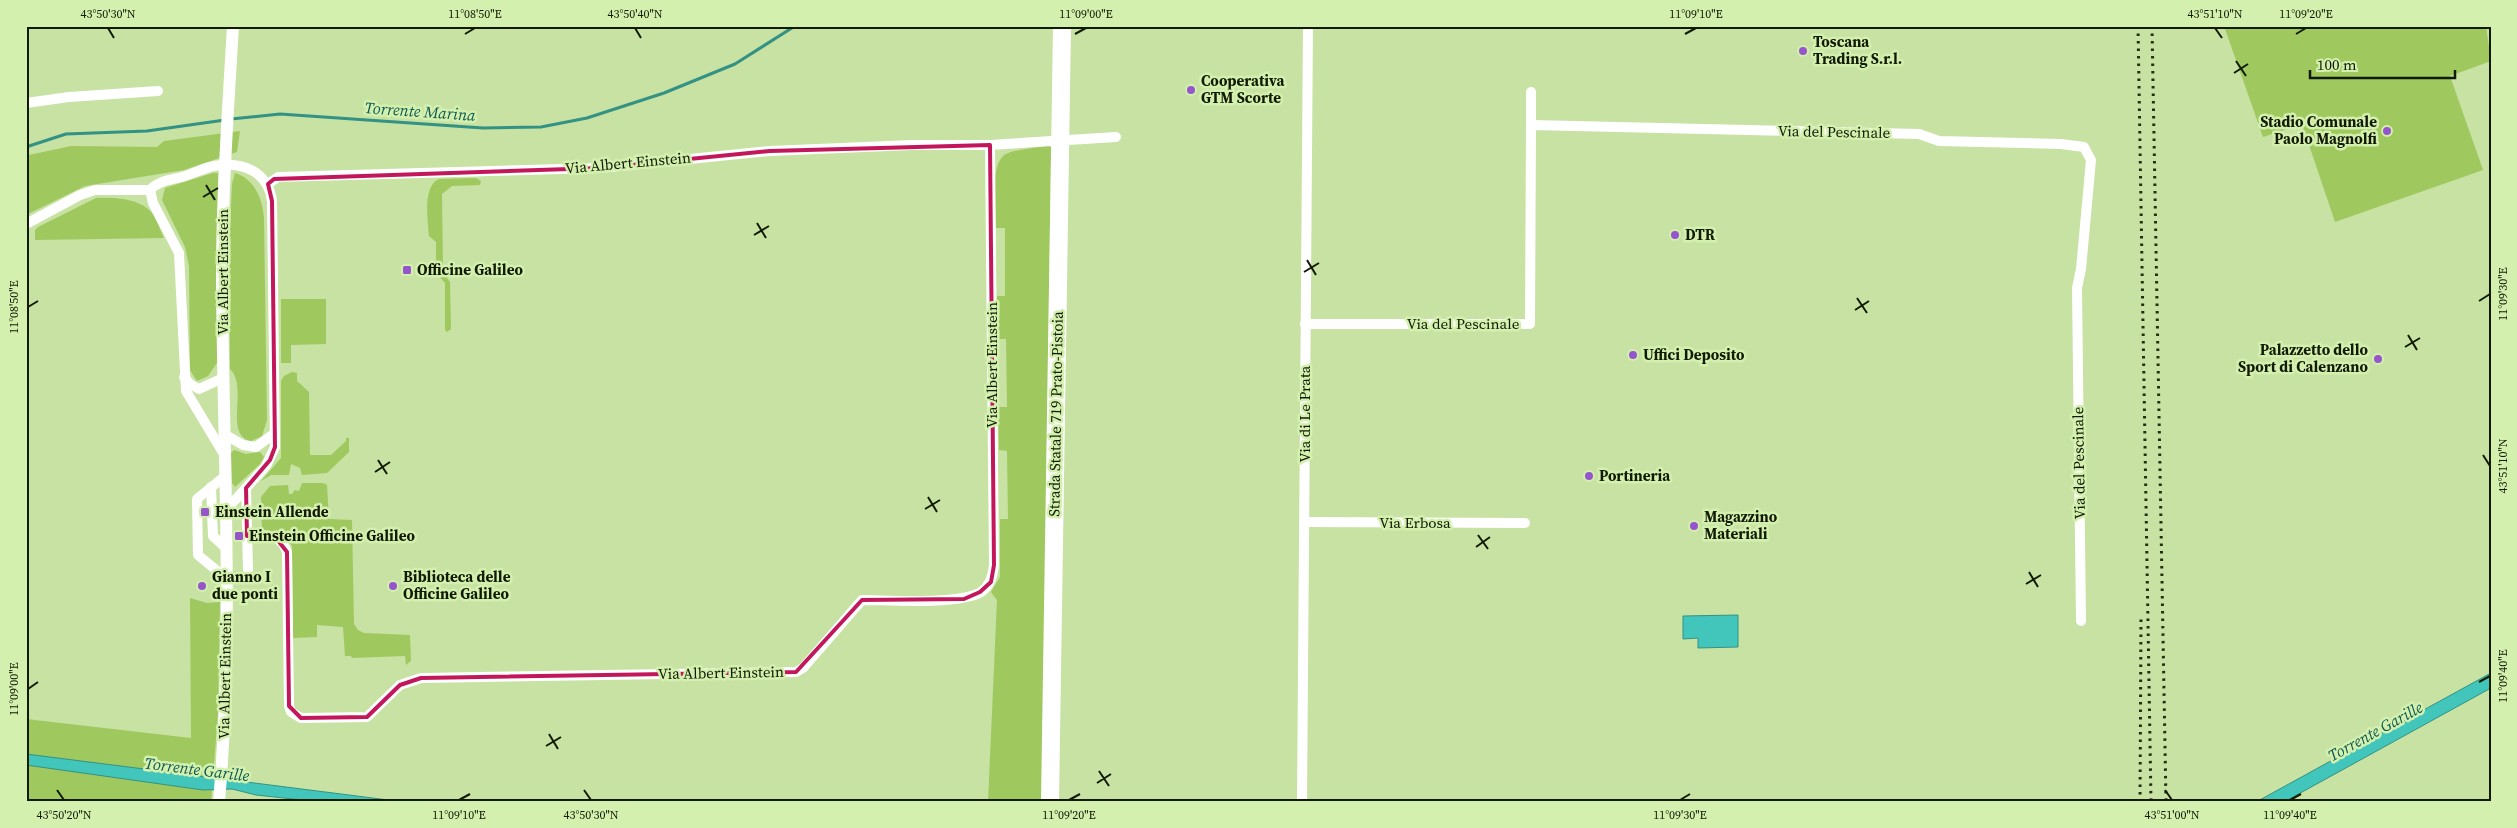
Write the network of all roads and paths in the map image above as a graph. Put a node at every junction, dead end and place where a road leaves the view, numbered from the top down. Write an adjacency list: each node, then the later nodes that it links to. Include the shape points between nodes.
1 (233, 26): 15 (street, Via Albert Einstein, via 224,178)
2 (1062, 26): 31 (highway, Strada Statale 719 Prato-Pistoia)
3 (1308, 26): 13 (street, Via di Le Prata)
4 (158, 91): 6 (street)
5 (1531, 92): 7 (street)
6 (26, 103)
7 (1531, 125): 13 (street, Via del Pescinale, via 1530,324); 29 (street, Via del Pescinale, via 1919,134 1939,141 2084,147 2091,160 2082,269 2077,288)
8 (1116, 137): 9 (street, Via Albert Einstein)
9 (990, 145): 10 (street, Via Albert Einstein, via 770,151 600,168 278,177); 25 (street, Via Albert Einstein, via 993,574 987,587 980,592 964,598 862,600 796,672 421,678 400,685 367,717 301,718 291,712 289,706 285,545 268,535)
10 (268, 184): 11 (street, via 249,169 216,166 165,180); 16 (street, via 272,201)
11 (150, 190): 12 (street, via 95,190); 14 (street, Via Albert Einstein, via 153,203 179,253)
12 (26, 224)
13 (1305, 324): 23 (street, Via di Le Prata)
14 (184, 377): 15 (street, via 199,389); 18 (street, Via Albert Einstein, via 188,396)
15 (223, 378): 17 (street, Via Albert Einstein)
16 (275, 433): 17 (street, via 256,447 243,446); 21 (street, via 275,447 270,460)
17 (224, 434): 18 (street, Via Albert Einstein)
18 (224, 456): 19 (street, Via Albert Einstein)
19 (225, 476): 20 (street); 22 (street, Via Albert Einstein)
20 (211, 487): 26 (street, via 212,536); 28 (street, via 197,499 198,555)
21 (246, 488): 22 (street); 25 (street)
22 (225, 511): 26 (street, Via Albert Einstein)
23 (1305, 522): 24 (street, Via Erbosa); 32 (street, Via di Le Prata)
24 (1525, 523)
25 (247, 536): 27 (street)
26 (226, 548): 28 (street, Via Albert Einstein)
27 (248, 570)
28 (226, 579): 30 (street, Via Albert Einstein, via 225,732)
29 (2081, 621)
30 (220, 802)
31 (1050, 802)
32 (1302, 802)

